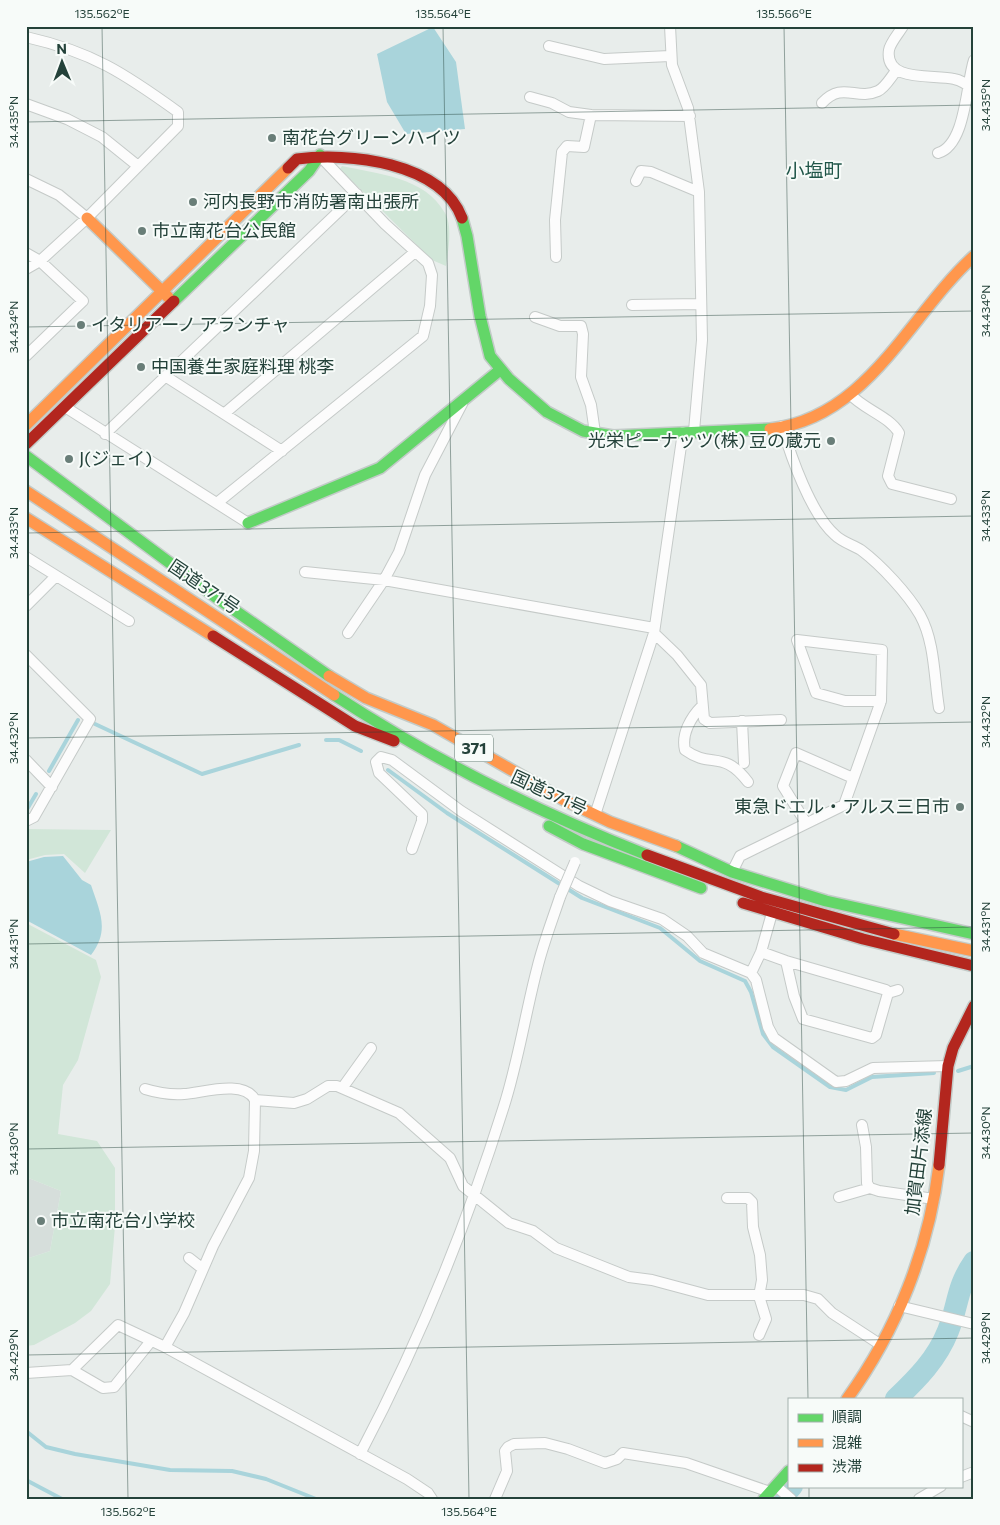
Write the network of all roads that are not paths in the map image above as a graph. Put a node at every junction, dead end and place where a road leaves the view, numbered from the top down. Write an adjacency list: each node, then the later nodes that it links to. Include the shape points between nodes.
1 (670, 26): 5 (street)
2 (903, 26): 7 (street, via 889,49)
3 (26, 37): 16 (street, via 84,53 111,66 178,112 178,126)
4 (549, 46): 5 (street, via 604,59)
5 (670, 56): 13 (street)
6 (974, 60): 8 (street)
7 (896, 71): 8 (street, via 906,75 956,79); 10 (street, via 880,90 867,94 842,91)
8 (971, 88): 14 (street, via 958,131 944,151)
9 (530, 97): 12 (street, via 569,112)
10 (822, 103)
11 (26, 104): 16 (street, via 67,119 102,137)
12 (591, 115): 13 (street); 24 (street, via 584,146 567,146 562,152 555,220)
13 (690, 116): 19 (street)
14 (938, 153)
15 (320, 155): 20 (street); 28 (main road, via 297,159); 29 (main road, via 309,171); 34 (main road, via 416,171 439,184 454,201 464,218 487,346)
16 (138, 166): 21 (street)
17 (26, 179): 21 (street, via 59,195)
18 (636, 181): 19 (street, via 641,171 651,172)
19 (699, 192): 30 (street)
20 (357, 194): 22 (street); 35 (street)
21 (87, 218): 26 (street); 28 (main road)
22 (415, 252): 39 (street); 46 (street, via 428,263 432,275 430,306 423,336)
23 (26, 253): 26 (street)
24 (556, 256)
25 (974, 256): 36 (main road)
26 (40, 261): 27 (street); 33 (street, via 83,301)
27 (26, 269)
28 (162, 292): 29 (main road); 40 (main road)
29 (174, 302): 38 (main road)
30 (701, 304): 31 (street); 42 (street, via 700,381)
31 (632, 305)
32 (535, 317): 43 (street, via 560,326 580,326 583,334 581,377 593,412)
33 (26, 356)
34 (500, 370): 37 (main road); 43 (main road, via 558,420)
35 (165, 376): 39 (street); 44 (street)
36 (850, 394): 41 (main road, via 818,416); 49 (street, via 858,403 895,426 899,433 888,476 892,484)
37 (464, 401): 52 (main road, via 380,468); 56 (street, via 425,475 399,552)
38 (65, 407): 44 (street); 45 (main road)
39 (225, 413): 46 (street)
40 (26, 425)
41 (782, 426): 42 (main road); 64 (street, via 790,455 821,519 835,536 861,550 883,569 919,614 928,632)
42 (689, 431): 43 (main road); 59 (street)
43 (594, 433)
44 (104, 434): 50 (street)
45 (26, 444)
46 (282, 451): 50 (street)
47 (26, 456): 76 (main road, 371, via 217,598 332,678 366,698 433,725)
48 (26, 491): 65 (main road, 国道371号 / 371)
49 (952, 499)
50 (217, 503): 52 (street)
51 (26, 518): 68 (main road, 371)
52 (248, 523)
53 (26, 557): 55 (street)
54 (305, 572): 56 (street)
55 (56, 576): 57 (street); 58 (street)
56 (384, 580): 59 (street); 60 (street)
57 (26, 606)
58 (130, 621)
59 (654, 630): 63 (street, via 701,685); 78 (street)
60 (348, 633)
61 (26, 655): 75 (street, via 90,719)
62 (881, 701): 62 (street, via 882,650 797,640 816,693 845,701); 73 (street)
63 (702, 706): 67 (street, via 704,719 710,723); 74 (street, via 684,735 685,750 700,759 719,759 729,763)
64 (939, 708)
65 (358, 710): 69 (main road, 国道371号 / 371); 76 (main road, 371, via 404,723 500,772)
66 (781, 720): 67 (street)
67 (742, 721): 71 (street)
68 (374, 735): 69 (main road, 371); 77 (main road, 371)
69 (424, 750): 72 (main road, 国道371号 / 371)
70 (26, 760): 75 (street)
71 (744, 763)
72 (468, 773): 77 (main road, 371); 85 (main road, 国道371号 / 371, via 572,824)
73 (854, 778): 81 (street, via 844,805); 81 (street, via 796,753 783,786)
74 (748, 782)
75 (52, 787): 79 (street, via 34,816)
76 (564, 800): 78 (main road, 371)
77 (518, 810): 82 (main road, 371)
78 (595, 815): 80 (main road, 371)
79 (26, 821)
80 (610, 822): 84 (main road, 371, via 671,844); 85 (main road)
81 (806, 823): 84 (street, via 740,856)
82 (583, 844): 86 (main road, 371); 103 (street, bridge, via 560,897 537,968 504,1108)
83 (412, 849): 94 (street, via 422,814 379,773 376,762 381,757 392,760 461,811 579,886 662,919 687,936 703,953)
84 (732, 872): 89 (main road, 371, via 826,901)
85 (698, 874): 90 (main road, 国道371号 / 371, via 814,912 914,939)
86 (708, 891)
87 (735, 900): 88 (main road)
88 (772, 913): 91 (street); 93 (main road)
89 (974, 934)
90 (974, 951)
91 (762, 952): 92 (street); 94 (street)
92 (786, 962): 92 (street, via 803,1019 872,1038 876,1035 893,991)
93 (974, 966)
94 (751, 973): 97 (street, via 774,1038 836,1082 846,1081 873,1068)
95 (974, 1006): 97 (main road, 加賀田片添線, via 953,1048)
96 (371, 1048): 98 (street)
97 (948, 1066): 106 (main road, 加賀田片添線)
98 (343, 1087): 100 (street, via 328,1086 294,1103); 103 (street, via 399,1113 450,1158 463,1186)
99 (145, 1089): 100 (street, via 163,1094 184,1094 228,1088 246,1092)
100 (255, 1100): 108 (street, via 254,1151 249,1178)
101 (862, 1125): 102 (street)
102 (870, 1188): 104 (street); 106 (street)
103 (473, 1195): 109 (street, via 509,1223 533,1231 556,1248 629,1277 708,1295); 121 (street, via 420,1331)
104 (839, 1197)
105 (727, 1198): 109 (street, via 748,1198 752,1202 760,1255)
106 (934, 1198): 110 (main road, 加賀田片添線, via 926,1237)
107 (189, 1258): 108 (street)
108 (203, 1269): 115 (street)
109 (760, 1296): 112 (street, via 766,1320); 114 (street, via 804,1295 818,1299 832,1313)
110 (899, 1306): 111 (street); 114 (main road, 加賀田片添線)
111 (970, 1323)
112 (759, 1335)
113 (151, 1341): 115 (street); 116 (street, via 118,1325); 116 (street, via 114,1387 103,1388)
114 (881, 1345): 118 (main road, 加賀田片添線, via 864,1377)
115 (165, 1347): 121 (street)
116 (72, 1370): 117 (street)
117 (26, 1373)
118 (847, 1398)
119 (962, 1416): 120 (street)
120 (974, 1422)
121 (360, 1454): 128 (street, via 428,1493)
122 (788, 1472): 126 (main road)
123 (974, 1472): 124 (street)
124 (962, 1477)
125 (938, 1488): 130 (street)
126 (772, 1491): 127 (street); 129 (street, via 686,1463 623,1453 605,1463 544,1443 508,1447 505,1451 507,1470)
127 (795, 1498)
128 (432, 1499)
129 (495, 1499)
130 (919, 1499)

